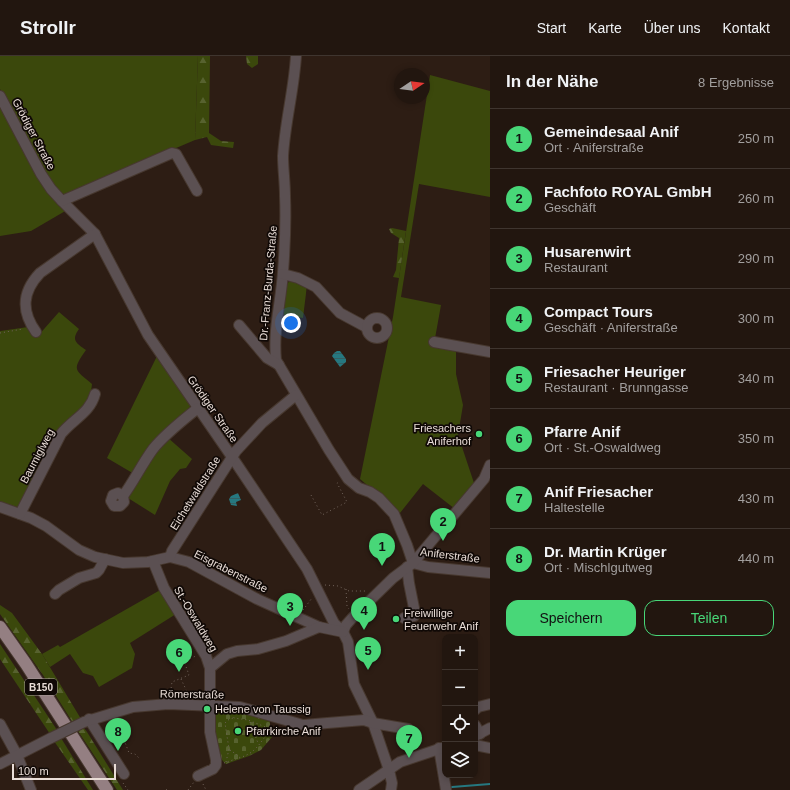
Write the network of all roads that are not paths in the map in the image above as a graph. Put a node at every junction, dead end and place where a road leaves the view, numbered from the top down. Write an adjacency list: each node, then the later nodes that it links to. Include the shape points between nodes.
1 (296, 56): 6 (street, Dr.-Franz-Burda-Straße, via 283,157 286,233)
2 (0, 96): 4 (street, Grödiger Straße, via 41,174)
3 (196, 191): 4 (street, via 176,154 172,153)
4 (62, 201): 5 (street, Grödiger Straße)
5 (95, 234): 9 (street, via 32,281 26,294 25,308); 15 (street, Grödiger Straße, via 148,335)
6 (283, 274): 8 (street, via 316,287 340,313); 12 (street, Dr.-Franz-Burda-Straße, via 275,345)
7 (239, 325): 12 (street, via 267,358)
8 (366, 327)
9 (34, 330)
10 (434, 342): 11 (street)
11 (490, 352)
12 (279, 366): 14 (street, Dr.-Franz-Burda-Straße)
13 (95, 394): 20 (street, Baumiglweg, via 87,410 61,434)
14 (296, 395): 16 (street, Eichetwaldstraße, via 262,423); 24 (street, Dr.-Franz-Burda-Straße, via 347,477 359,488 379,498 394,514 407,544)
15 (198, 408): 16 (street, Grödiger Straße); 18 (street, via 163,437)
16 (232, 457): 21 (street, Eichetwaldstraße); 30 (street, Grödiger Straße, via 307,570 334,623)
17 (490, 466): 24 (street, via 484,479)
18 (123, 496)
19 (0, 507): 20 (street, Eisgrabenstraße)
20 (20, 514): 22 (street, Eisgrabenstraße, via 46,526 79,550)
21 (170, 557): 23 (street, Eisgrabenstraße); 29 (street, Eisgrabenstraße, via 189,562 257,599)
22 (104, 559): 23 (street, Eisgrabenstraße, via 123,563); 26 (street, via 96,573 79,578)
23 (153, 561): 31 (street, St.-Oswaldweg, via 164,588 204,653)
24 (410, 565): 25 (street, Aniferstraße); 27 (street, Aniferstraße, via 409,583 416,613); 30 (street, Aniferstraße, via 354,616)
25 (490, 573)
26 (55, 594)
27 (404, 618)
28 (0, 627): 52 (main road, B150)
29 (320, 627): 30 (street); 31 (street, via 286,641 227,654)
30 (343, 632): 36 (street, via 348,642 354,684)
31 (210, 668): 33 (street, St.-Oswaldweg)
32 (490, 704): 34 (street)
33 (210, 706): 35 (street, Römerstraße, via 168,704 133,707); 36 (street, Römerstraße, via 240,707 303,725 364,720); 48 (street, St.-Oswaldweg, via 210,732 221,764)
34 (478, 707)
35 (87, 721): 44 (street, Römerstraße, bridge); 47 (street)
36 (373, 723): 39 (street, Römerstraße); 46 (street)
37 (0, 724): 44 (street)
38 (490, 728): 40 (street)
39 (408, 729)
40 (478, 732)
41 (478, 746): 43 (street)
42 (442, 748): 46 (street, via 409,758)
43 (490, 748)
44 (17, 755): 45 (street, Römerstraße); 51 (street)
45 (0, 764)
46 (389, 770): 53 (street); 54 (street)
47 (124, 774)
48 (198, 776)
49 (445, 778): 50 (street)
50 (446, 789)
51 (31, 790)
52 (107, 790)
53 (359, 790)
54 (391, 790)

